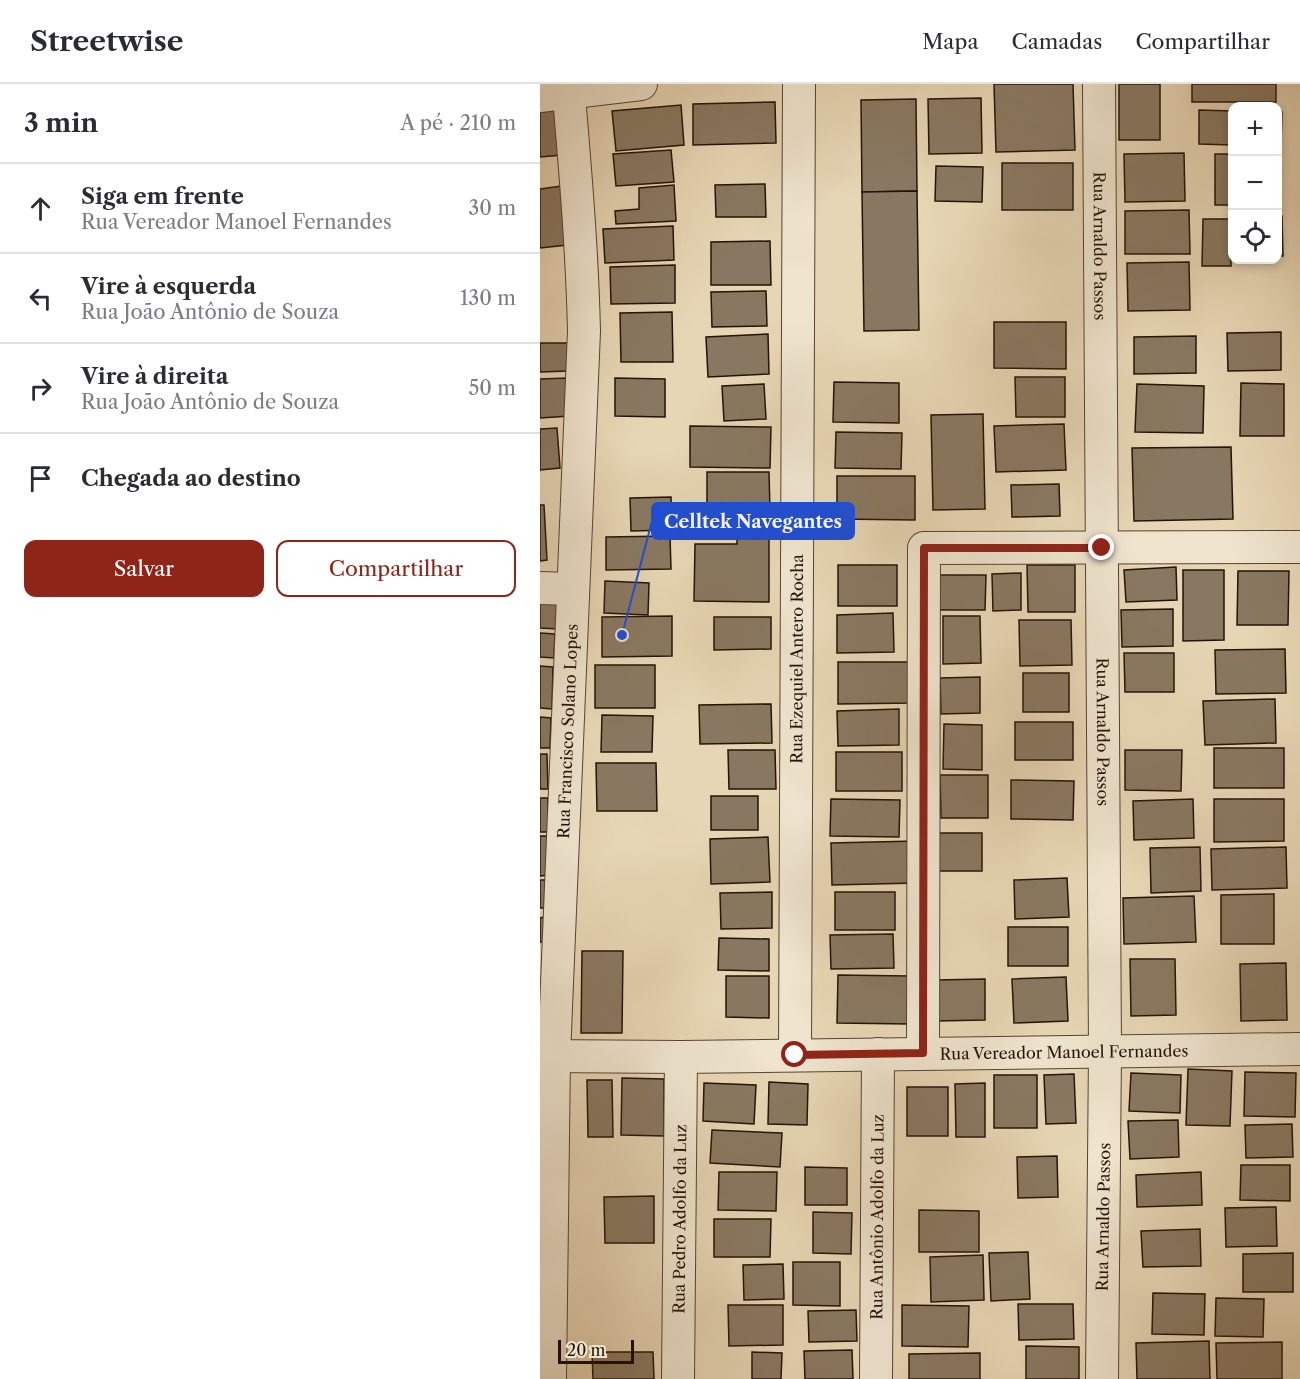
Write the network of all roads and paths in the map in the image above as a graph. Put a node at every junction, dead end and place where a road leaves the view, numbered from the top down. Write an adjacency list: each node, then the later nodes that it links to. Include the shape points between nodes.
1 (641, 84): 4 (street)
2 (799, 84): 13 (street, Rua Ezequiel Antero Rocha)
3 (1099, 84): 6 (street, Rua Arnaldo Passos)
4 (559, 91): 8 (street, Rua Francisco Solano Lopes, via 574,143 583,261 584,331)
5 (1300, 547): 6 (street)
6 (1102, 548): 10 (street, Rua Arnaldo Passos); 11 (street, via 924,548)
7 (540, 588): 8 (street)
8 (573, 589): 14 (street, Rua Francisco Solano Lopes)
9 (1300, 1049): 10 (street, Rua Vereador Manoel Fernandes)
10 (1105, 1051): 11 (street, Rua Vereador Manoel Fernandes); 19 (street, Rua Arnaldo Passos)
11 (923, 1053): 12 (street, Rua Vereador Manoel Fernandes)
12 (878, 1054): 13 (street, Rua Vereador Manoel Fernandes); 18 (street, Rua Antônio Adolfo da Luz)
13 (795, 1055): 15 (street, Rua Vereador Manoel Fernandes)
14 (547, 1056): 15 (street, Rua Vereador Manoel Fernandes); 16 (street, Rua Francisco Solano Lopes)
15 (681, 1057): 17 (street, Rua Pedro Adolfo da Luz)
16 (550, 1379)
17 (678, 1379)
18 (876, 1379)
19 (1102, 1379)

